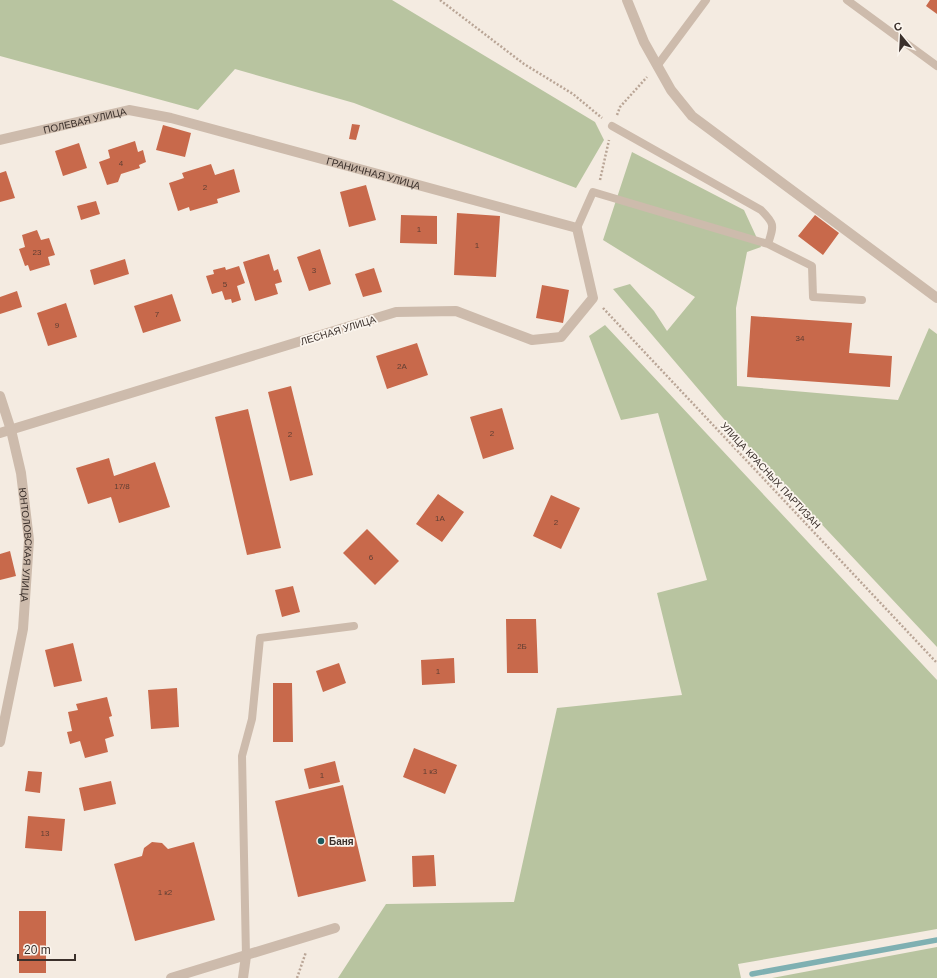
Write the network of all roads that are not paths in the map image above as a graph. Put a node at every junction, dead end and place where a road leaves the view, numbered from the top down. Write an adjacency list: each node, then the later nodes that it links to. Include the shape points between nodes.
1 (627, 0): 4 (street)
2 (706, 0): 4 (lane)
3 (847, 0): 5 (lane)
4 (657, 66): 11 (street, via 671,90 692,116)
5 (937, 66)
6 (171, 118): 8 (street, ПОЛЕВАЯ УЛИЦА, via 129,110); 9 (street, ГРАНИЧНАЯ УЛИЦА)
7 (612, 126): 10 (lane, via 761,210 771,220 772,231)
8 (0, 140)
9 (577, 228): 10 (lane, via 593,192); 14 (street, ЛЕСНАЯ УЛИЦА, via 593,298 561,337 532,340 456,311 396,312)
10 (768, 244): 12 (lane, via 812,266 813,297)
11 (937, 298)
12 (862, 300)
13 (0, 396): 14 (street, ЮНТОЛОВСКАЯ УЛИЦА)
14 (11, 430): 15 (street, ЛЕСНАЯ УЛИЦА); 17 (street, ЮНТОЛОВСКАЯ УЛИЦА, via 21,473 29,540 23,629)
15 (0, 433)
16 (354, 626): 20 (lane, via 260,638 252,719 242,756)
17 (2, 722): 18 (street, ЮНТОЛОВСКАЯ УЛИЦА)
18 (0, 742)
19 (335, 928): 20 (street)
20 (246, 956): 21 (street); 22 (street)
21 (171, 978)
22 (243, 978)

